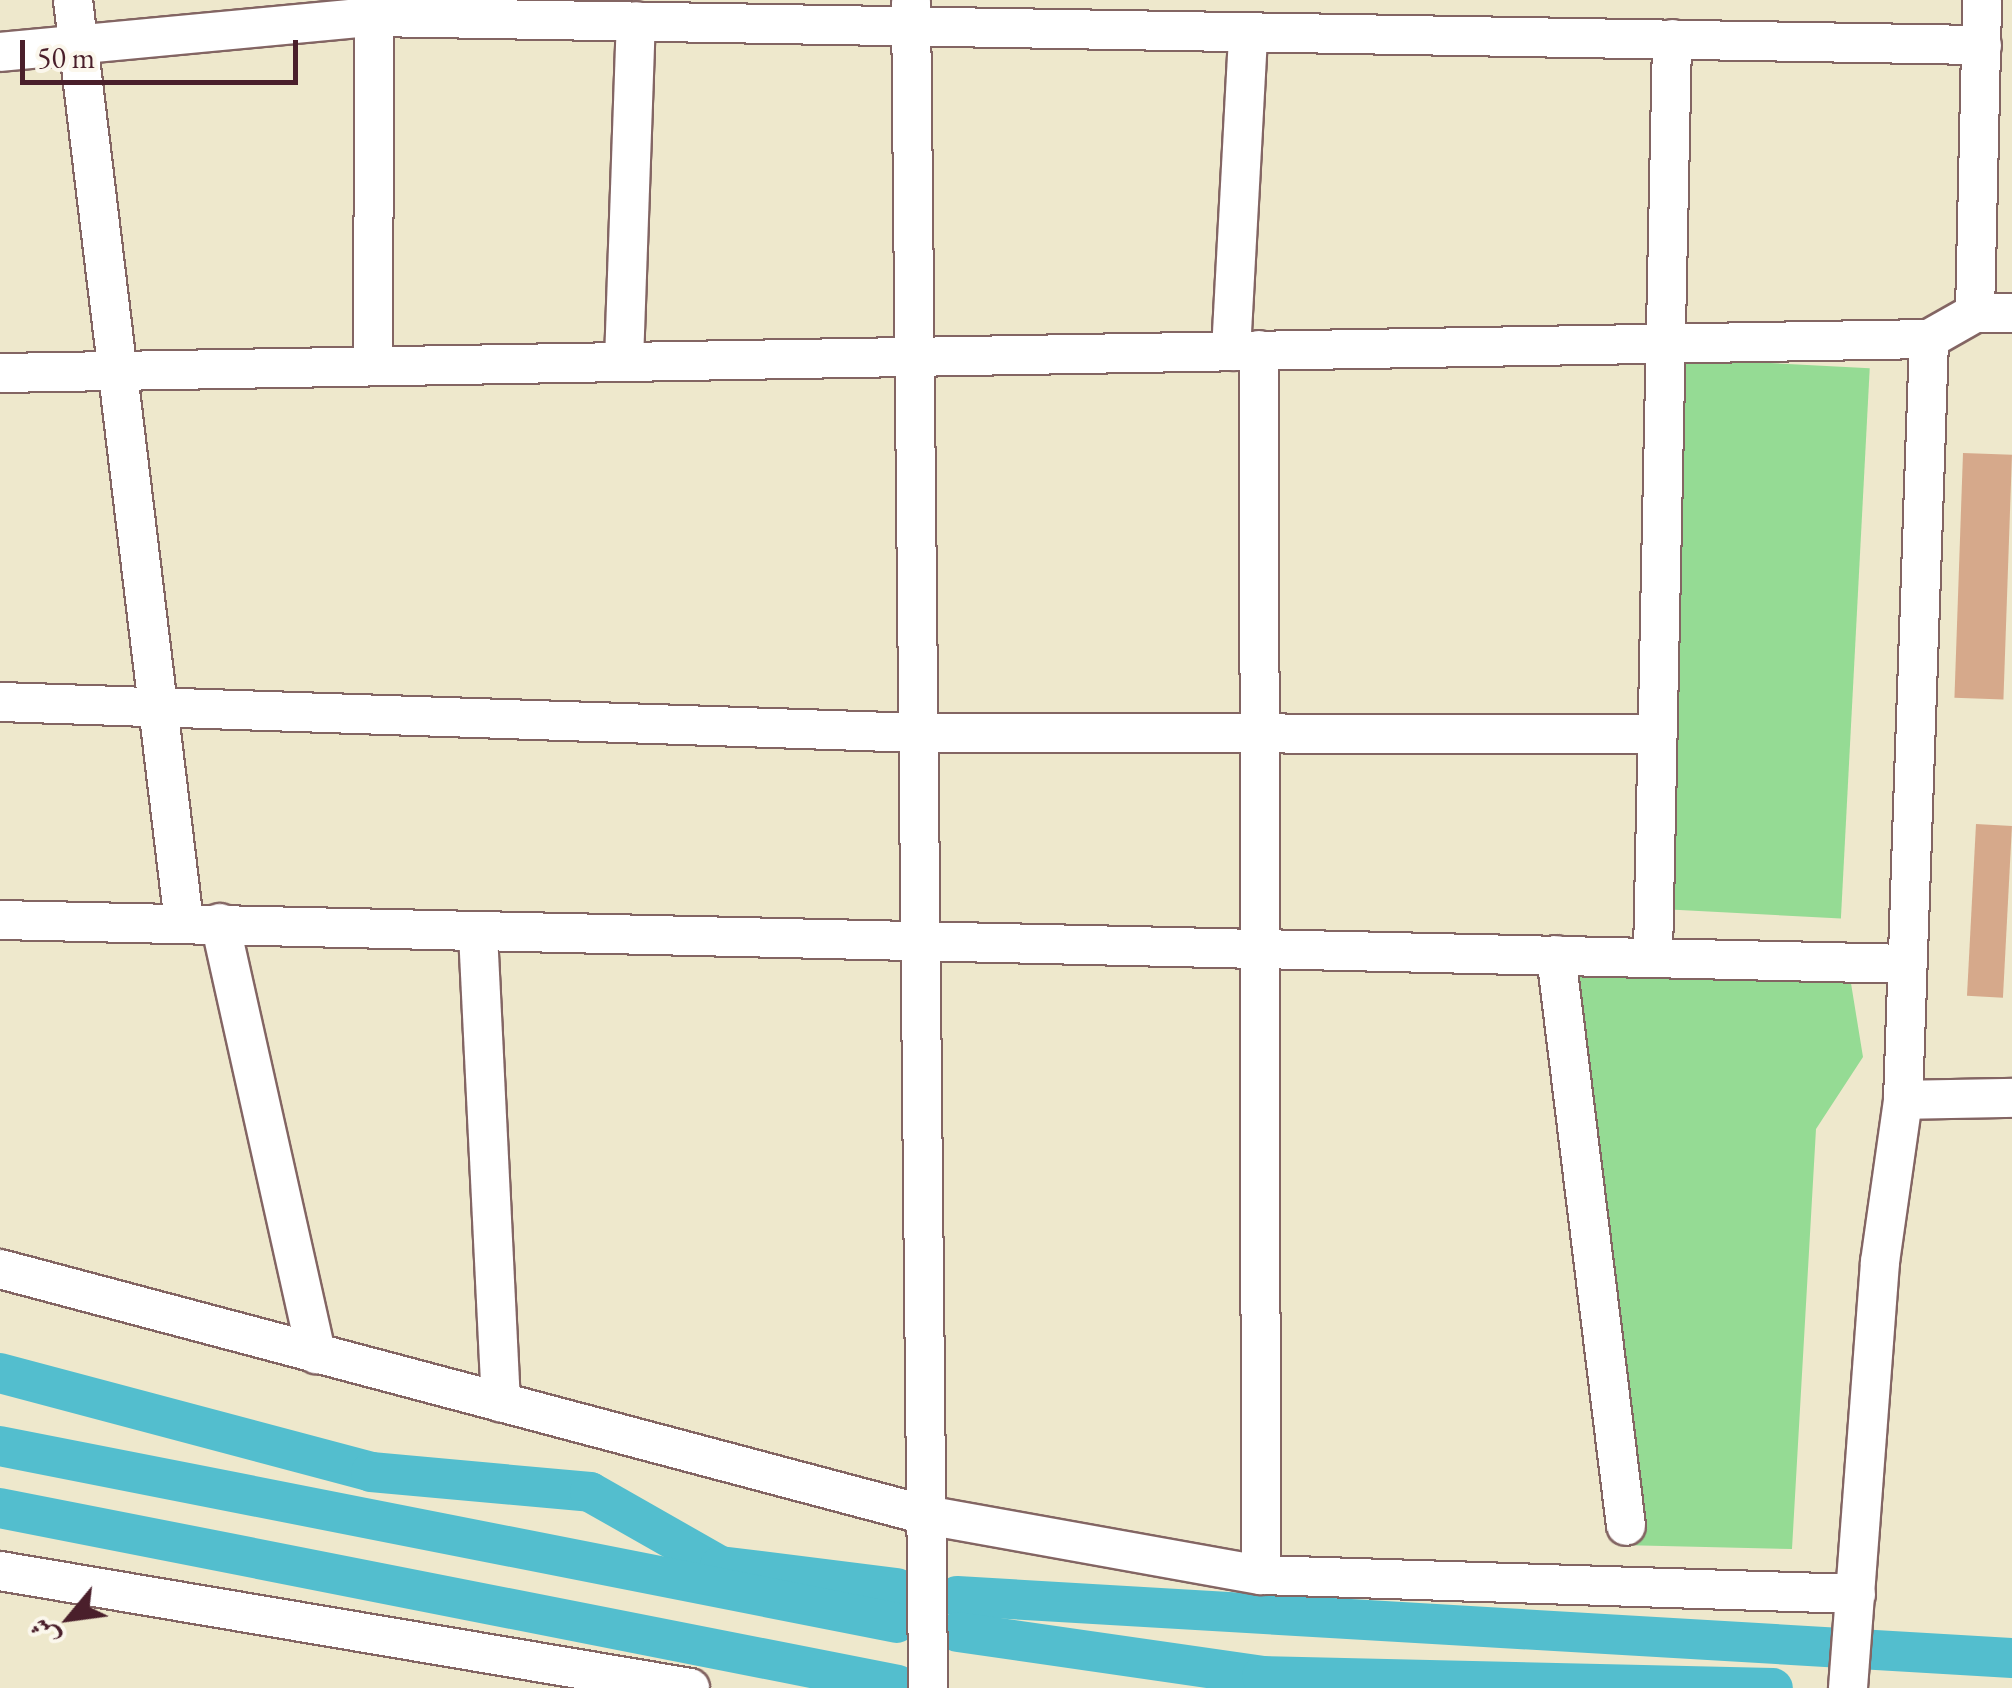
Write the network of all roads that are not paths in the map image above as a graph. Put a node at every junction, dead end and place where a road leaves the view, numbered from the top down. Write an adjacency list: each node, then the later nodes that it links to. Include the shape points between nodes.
1 (72, 0): 8 (street)
2 (374, 8): 5 (street); 8 (street); 16 (street)
3 (911, 13): 5 (street); 6 (street); 14 (street)
4 (1989, 19): 7 (street); 10 (street)
5 (636, 22): 15 (street)
6 (1248, 32): 7 (street); 13 (street)
7 (1672, 39): 12 (street)
8 (78, 44): 9 (street); 17 (street)
9 (0, 52)
10 (1994, 313): 11 (street)
11 (1930, 338): 12 (street); 31 (street)
12 (1670, 344): 13 (street); 22 (street)
13 (1245, 351): 14 (street); 23 (street)
14 (914, 356): 15 (street); 21 (street)
15 (624, 362): 16 (street)
16 (374, 366): 17 (street)
17 (117, 370): 18 (street); 20 (street)
18 (0, 373)
19 (0, 702): 20 (street)
20 (158, 710): 21 (street); 25 (street)
21 (918, 733): 23 (street); 27 (street)
22 (1651, 734): 23 (street); 30 (street)
23 (1260, 737): 28 (street)
24 (0, 920): 25 (street)
25 (202, 923): 26 (street); 35 (street)
26 (478, 934): 27 (street); 36 (street)
27 (920, 946): 28 (street); 37 (street)
28 (1260, 953): 29 (street); 40 (street)
29 (1556, 955): 30 (street); 38 (street)
30 (1652, 956): 31 (street)
31 (1907, 964): 33 (street)
32 (2012, 1098): 33 (street)
33 (1903, 1100): 41 (street, via 1880,1262)
34 (0, 1269): 35 (street)
35 (316, 1354): 36 (street)
36 (502, 1402): 37 (street)
37 (926, 1515): 40 (street); 43 (street)
38 (1626, 1526)
39 (0, 1571): 42 (street)
40 (1261, 1575): 41 (street)
41 (1856, 1609): 44 (street)
42 (690, 1688)
43 (928, 1688)
44 (1848, 1688)

